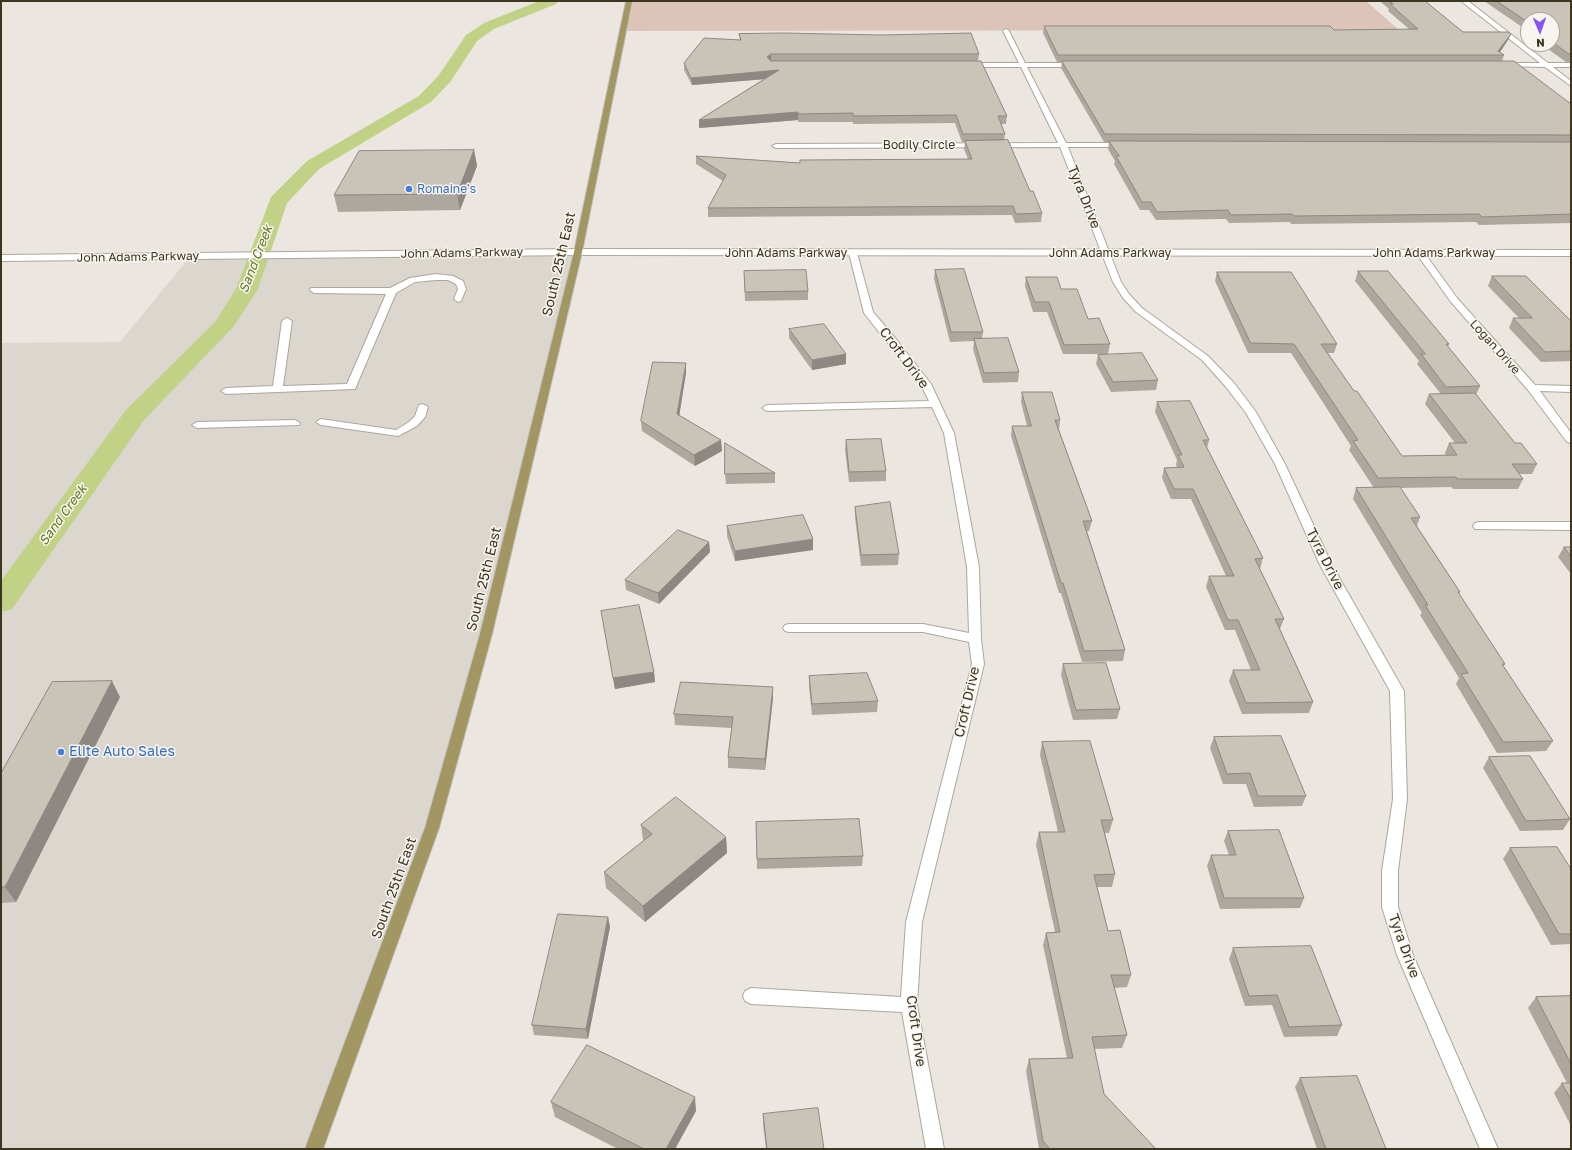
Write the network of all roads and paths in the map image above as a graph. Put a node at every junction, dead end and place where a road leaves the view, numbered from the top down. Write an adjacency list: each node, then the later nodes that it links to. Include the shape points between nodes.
1 (629, 1): 14 (main road, South 25th East)
2 (1464, 1): 8 (street)
3 (1006, 30): 5 (street, Tyra Drive)
4 (958, 65): 5 (street)
5 (1022, 65): 6 (street); 11 (street, Tyra Drive)
6 (1083, 65)
7 (1495, 65): 8 (street)
8 (1547, 65): 9 (street); 10 (street)
9 (1571, 65)
10 (1571, 84)
11 (1063, 145): 12 (street, Bodily Circle); 13 (street, Bodily Circle); 16 (street, Tyra Drive)
12 (1133, 145)
13 (776, 146)
14 (578, 252): 15 (street, John Adams Parkway); 19 (street, John Adams Parkway); 41 (main road, South 25th East, via 486,634 432,828)
15 (853, 253): 16 (street, John Adams Parkway); 28 (street, Croft Drive, via 869,313 926,384)
16 (1106, 253): 17 (street, John Adams Parkway); 43 (street, Tyra Drive, via 1117,282 1131,300 1159,326 1205,358 1251,412 1280,464 1326,565 1397,691 1400,799 1390,871 1390,907 1405,955)
17 (1420, 253): 18 (street, John Adams Parkway); 24 (street, Logan Drive, via 1454,300)
18 (1571, 253)
19 (1, 258)
20 (314, 290): 21 (street)
21 (392, 291): 22 (street, via 413,280 450,278 460,283 462,289); 25 (street, via 351,387)
22 (458, 299)
23 (287, 321): 25 (street)
24 (1532, 388): 26 (street); 34 (street, Logan Drive)
25 (278, 389): 27 (street)
26 (1571, 389)
27 (226, 391)
28 (935, 404): 30 (street); 38 (street, Croft Drive, via 949,433 973,567)
29 (423, 407): 31 (street, via 420,417 398,433)
30 (768, 408)
31 (321, 422)
32 (295, 424): 33 (street)
33 (197, 425)
34 (1571, 440)
35 (1479, 526): 36 (street)
36 (1571, 526)
37 (789, 628): 38 (street, via 924,628)
38 (975, 639): 40 (street, Croft Drive, via 978,664 914,922)
39 (751, 996): 40 (street)
40 (909, 1005): 42 (street, Croft Drive)
41 (314, 1149)
42 (935, 1149)
43 (1488, 1149)

